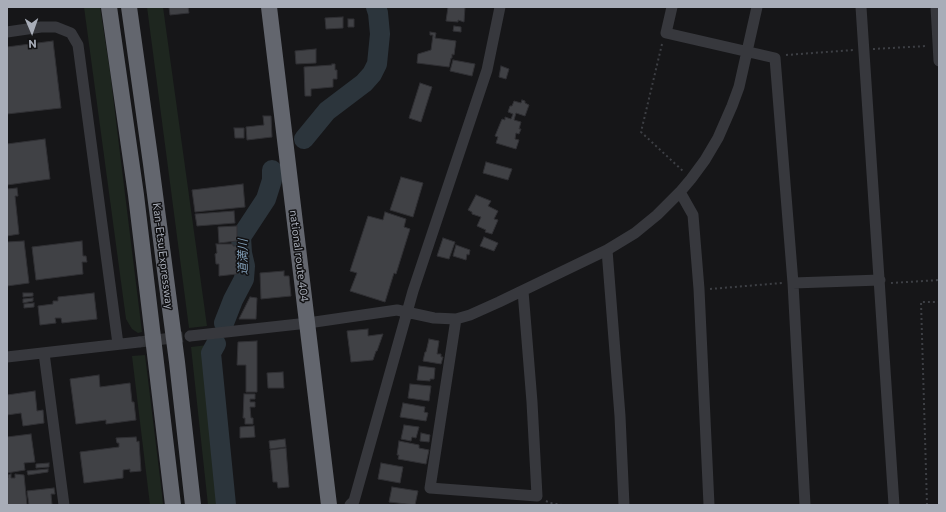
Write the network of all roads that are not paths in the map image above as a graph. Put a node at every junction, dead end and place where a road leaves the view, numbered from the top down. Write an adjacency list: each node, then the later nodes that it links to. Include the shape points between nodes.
1 (109, 7): 27 (highway, Kan-Etsu Expressway, via 137,203)
2 (128, 7): 28 (highway, Kan-Etsu Expressway, via 152,164)
3 (269, 7): 20 (highway, national route 404)
4 (500, 7): 18 (street, via 487,70)
5 (672, 7): 11 (street, via 666,33)
6 (757, 7): 11 (street)
7 (861, 7): 15 (street)
8 (936, 7): 10 (street)
9 (7, 32): 23 (street, via 56,27 71,33 78,45)
10 (939, 45): 12 (street)
11 (747, 52): 13 (street, via 739,87 718,138); 16 (street, via 775,58)
12 (939, 61)
13 (680, 192): 14 (street, via 657,216); 32 (street, via 693,215)
14 (607, 250): 17 (street); 31 (street)
15 (880, 280): 16 (street); 34 (street)
16 (793, 283): 33 (street)
17 (523, 290): 19 (street); 19 (street, via 537,496 430,488)
18 (407, 312): 19 (street, via 434,318); 20 (street, via 397,310); 30 (street, via 354,501)
19 (456, 319)
20 (308, 322): 21 (street); 29 (highway, national route 404)
21 (190, 336)
22 (140, 342): 23 (street)
23 (118, 344): 24 (street)
24 (44, 353): 25 (street); 26 (street)
25 (7, 357)
26 (64, 505)
27 (173, 505)
28 (193, 505)
29 (329, 505)
30 (350, 505)
31 (624, 505)
32 (709, 505)
33 (806, 505)
34 (894, 505)

